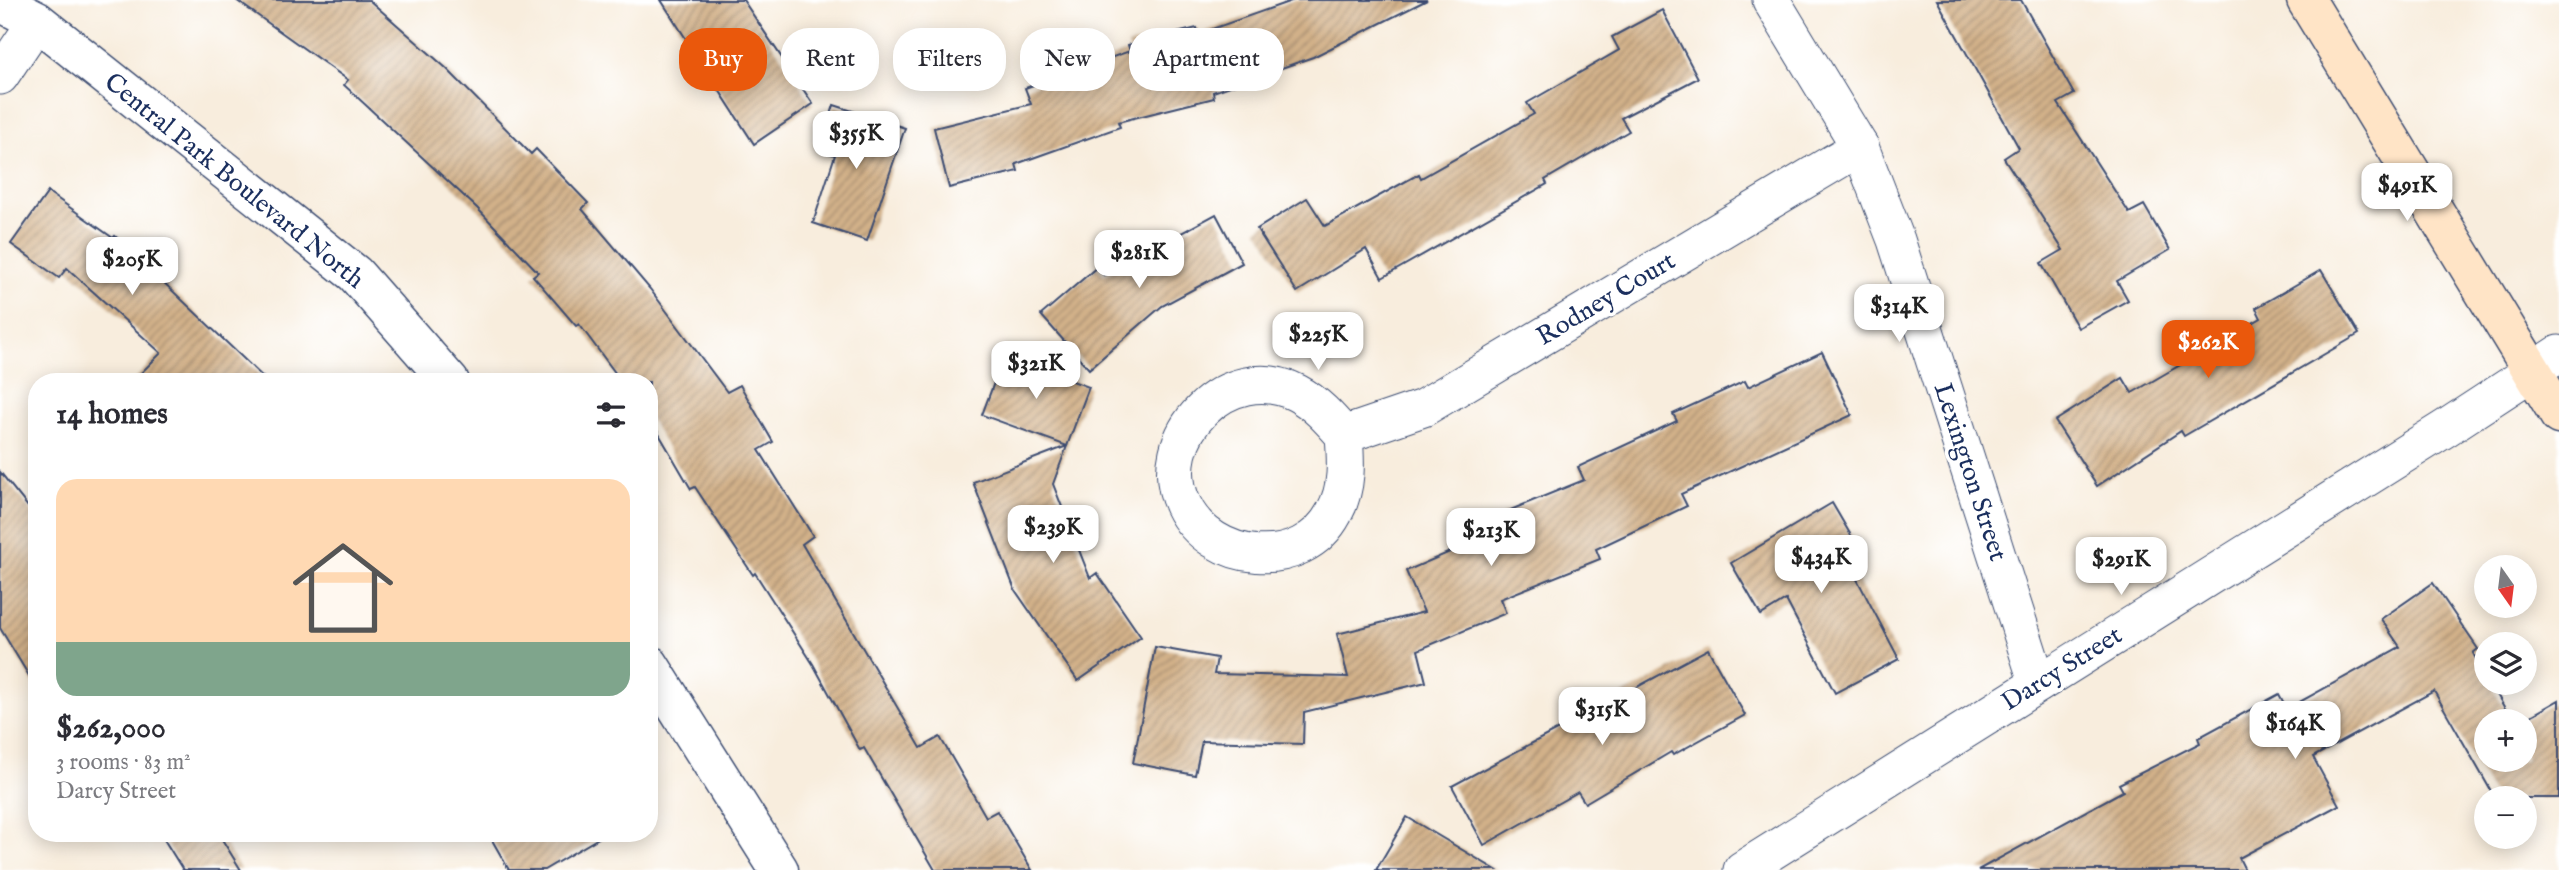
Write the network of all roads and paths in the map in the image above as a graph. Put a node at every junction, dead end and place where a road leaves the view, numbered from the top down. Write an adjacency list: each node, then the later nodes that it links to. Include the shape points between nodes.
1 (1771, 0): 6 (street, Lexington Street)
2 (2306, 0): 7 (main road)
3 (0, 2): 4 (street, Central Park Boulevard North)
4 (37, 21): 5 (street); 8 (street, Central Park Boulevard North, via 355,274)
5 (0, 76)
6 (1860, 147): 10 (street, Rodney Court, via 1423,408); 12 (street, Lexington Street, via 1896,240)
7 (2545, 363): 9 (main road); 12 (street, Darcy Street)
8 (442, 373)
9 (2559, 415)
10 (1345, 435): 10 (street, via 1320,408 1295,392 1267,385 1237,387 1210,400 1190,422 1178,449 1176,478 1183,504 1197,527 1217,544 1242,553 1269,554 1294,548 1317,534 1334,514 1344,489)
11 (658, 678): 13 (street)
12 (2038, 684): 14 (street, Darcy Street)
13 (779, 870)
14 (1742, 870)

